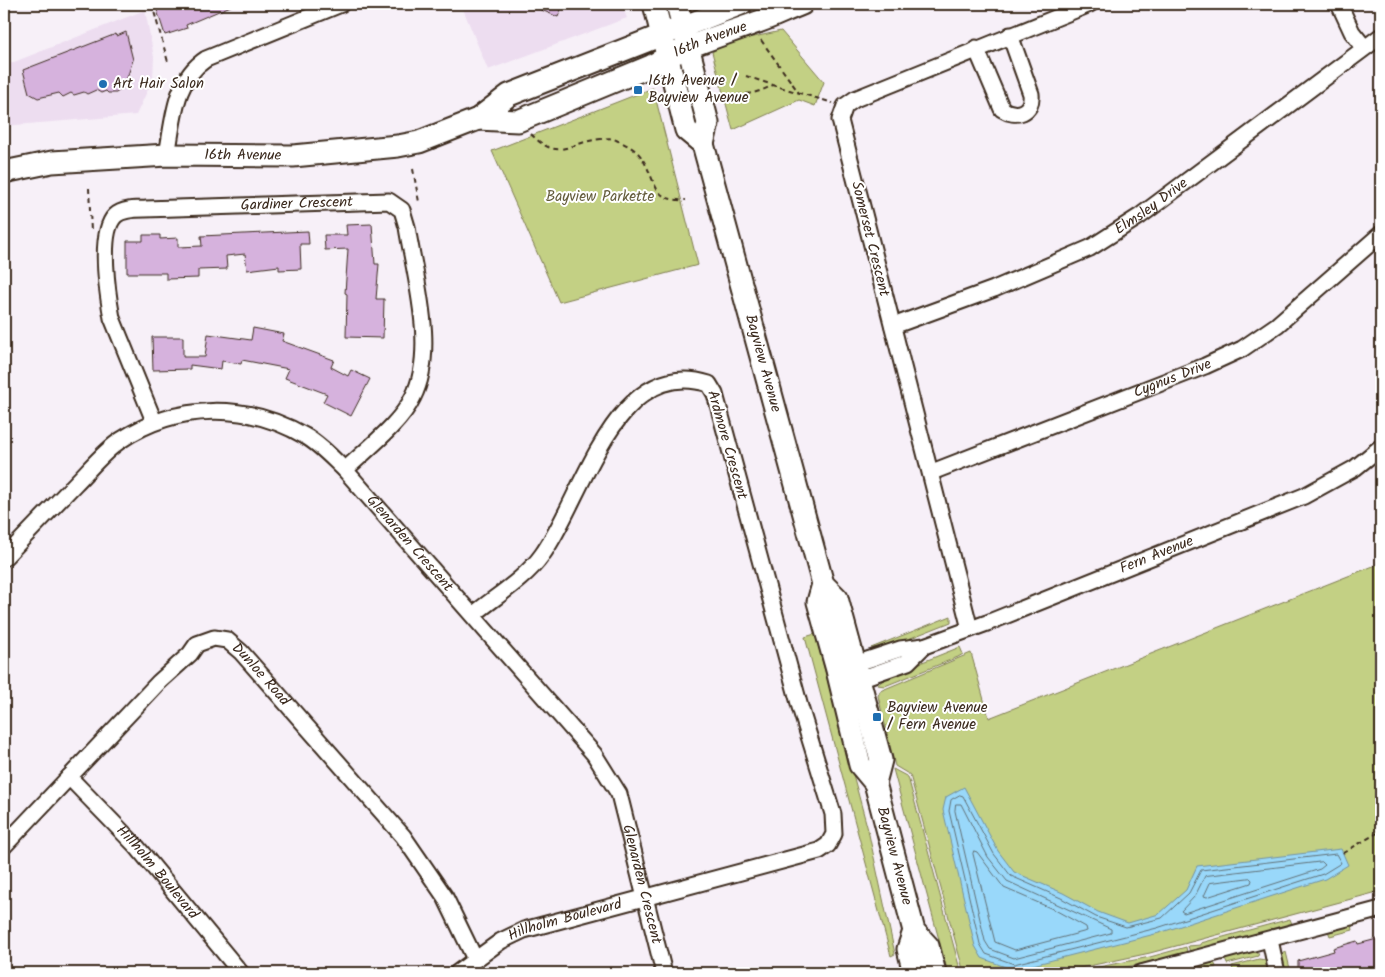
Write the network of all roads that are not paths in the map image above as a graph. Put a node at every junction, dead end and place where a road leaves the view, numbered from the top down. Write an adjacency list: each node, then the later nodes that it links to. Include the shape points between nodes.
1 (341, 4): 18 (street, via 206,59 194,67 184,80)
2 (654, 4): 9 (main road)
3 (678, 4): 8 (main road, Bayview Avenue)
4 (741, 4): 8 (main road, 16th Avenue)
5 (802, 4): 12 (main road, 16th Avenue)
6 (1090, 4): 10 (street)
7 (1339, 4): 13 (street, via 1352,32)
8 (683, 25): 9 (main road, 16th Avenue); 12 (main road, Bayview Avenue)
9 (662, 34): 15 (main road); 16 (main road, 16th Avenue, via 509,95)
10 (1010, 35): 14 (street); 14 (street, via 1031,94 1032,102 1022,113 1010,114 1002,109)
11 (1381, 36): 13 (street, Elmsley Drive)
12 (689, 47): 15 (main road, 16th Avenue); 17 (main road, Bayview Avenue, via 708,123)
13 (1364, 47): 21 (street, Elmsley Drive, via 1140,216 1090,248 994,289)
14 (976, 48): 21 (street, Somerset Crescent, via 855,99 845,106 840,120)
15 (667, 56): 16 (main road, 16th Avenue, via 651,66 518,121); 17 (main road, via 686,130)
16 (478, 119): 18 (main road, 16th Avenue, via 419,142 398,146 293,156)
17 (703, 144): 29 (main road, Bayview Avenue, via 823,584 818,602)
18 (167, 154): 19 (main road, 16th Avenue, via 52,162)
19 (4, 172)
20 (1381, 234): 25 (street, Cygnus Drive, via 1277,325 1242,349)
21 (893, 326): 25 (street, Somerset Crescent)
22 (154, 421): 24 (street, Glenarden Crescent, via 206,410 261,416 306,436); 24 (street, Gardiner Crescent, via 112,318 106,246 108,226 116,214 145,209 389,201 402,210 407,227 426,341 425,361 413,398 396,420); 26 (street, Glenarden Crescent, via 121,440 102,456)
23 (1381, 447): 28 (street, Fern Avenue, via 1355,468 1304,496)
24 (345, 470): 27 (street, Glenarden Crescent)
25 (932, 472): 28 (street, Somerset Crescent)
26 (4, 558)
27 (473, 615): 32 (street, Ardmore Crescent, via 529,571 542,555 570,508 607,432 623,411 644,393 674,380 694,379 709,384 715,394 800,707 833,814 834,834); 33 (street, Glenarden Crescent, via 594,754 608,775 619,794)
28 (970, 629): 29 (street, Fern Avenue, via 924,646 908,662)
29 (848, 675): 35 (main road, Bayview Avenue, via 860,765 875,783)
30 (69, 777): 31 (street, Dunloe Road); 37 (street, Dunloe Road, via 197,644 214,638 227,640 403,836 445,897); 38 (street, Hillholm Boulevard, via 138,847)
31 (4, 846)
32 (828, 846): 33 (street, Hillholm Boulevard, via 819,852)
33 (644, 898): 37 (street, Hillholm Boulevard, via 524,930 501,940); 40 (street, Glenarden Crescent)
34 (1381, 909): 36 (street)
35 (914, 931): 41 (main road, Bayview Avenue, via 908,949); 42 (main road, Bayview Avenue, via 928,946)
36 (1270, 940): 43 (street); 44 (street)
37 (475, 959): 39 (street, Hillholm Boulevard)
38 (241, 973)
39 (457, 973)
40 (664, 973)
41 (914, 973)
42 (935, 973)
43 (1141, 973)
44 (1277, 973)

